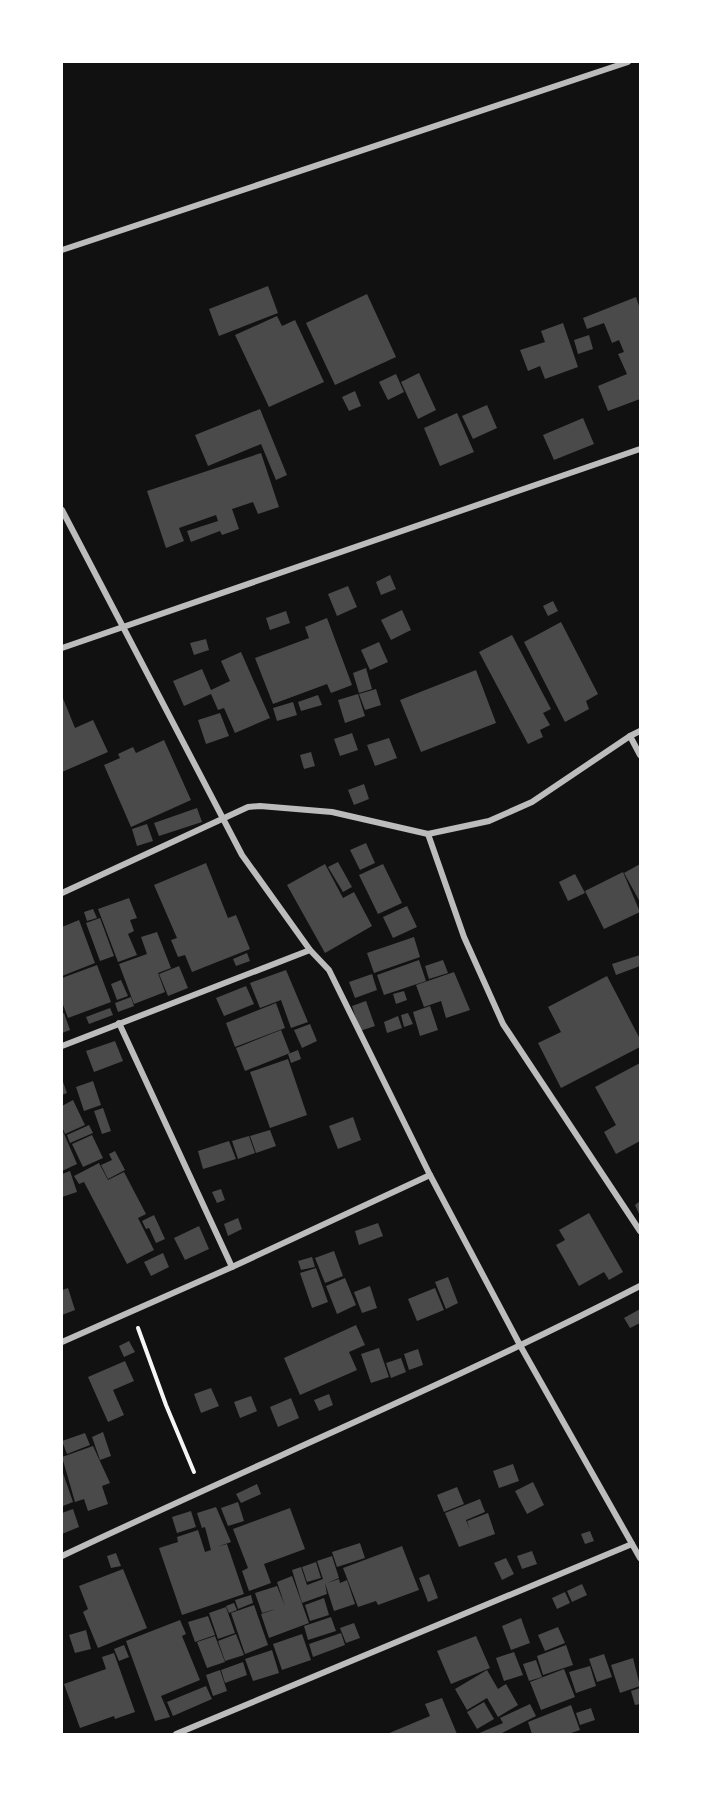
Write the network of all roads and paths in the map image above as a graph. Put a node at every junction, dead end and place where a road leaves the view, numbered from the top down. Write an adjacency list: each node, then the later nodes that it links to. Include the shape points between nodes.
1 (628, 62): 2 (street)
2 (62, 250)
3 (640, 449): 5 (street)
4 (62, 510): 5 (street)
5 (122, 629): 6 (street); 10 (street)
6 (62, 648)
7 (640, 731): 8 (street)
8 (630, 736): 9 (street); 11 (street, via 532,802 489,822)
9 (640, 755)
10 (222, 818): 11 (street, via 248,807 283,807 332,812); 12 (street); 13 (street, via 242,855)
11 (428, 834): 17 (street, via 464,937 503,1024)
12 (62, 893)
13 (310, 950): 14 (street); 16 (street, via 329,970)
14 (119, 1023): 15 (street); 18 (street)
15 (62, 1046)
16 (430, 1175): 18 (street); 22 (street)
17 (640, 1231)
18 (232, 1267): 20 (street)
19 (640, 1286): 22 (street)
20 (131, 1310): 21 (street); 23 (path)
21 (62, 1342)
22 (520, 1347): 23 (street); 24 (street)
23 (202, 1489): 25 (street)
24 (632, 1544): 26 (street); 27 (street)
25 (62, 1556)
26 (640, 1558)
27 (176, 1734)

